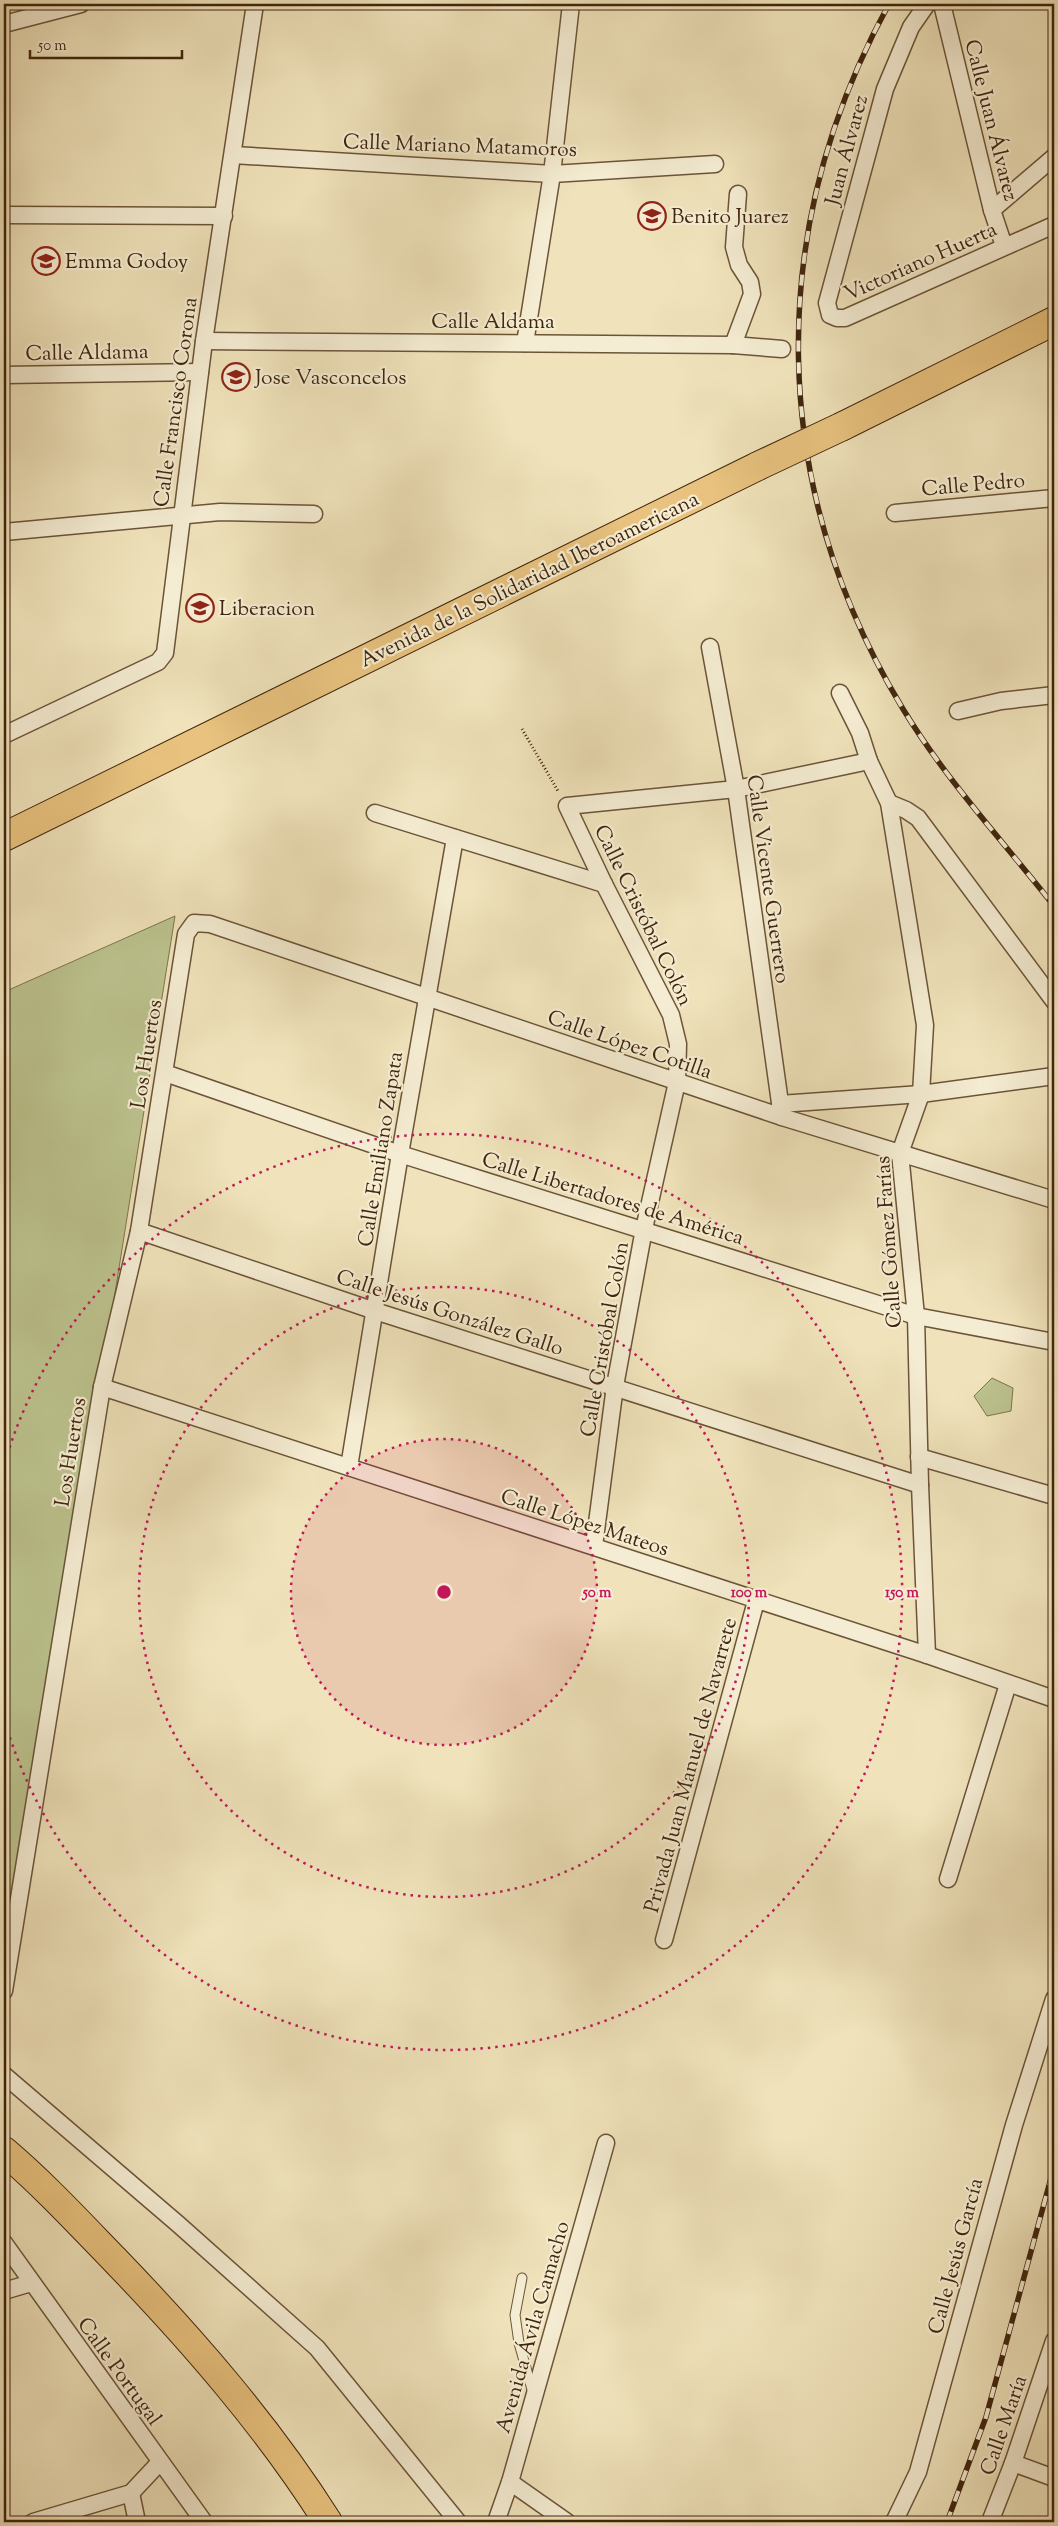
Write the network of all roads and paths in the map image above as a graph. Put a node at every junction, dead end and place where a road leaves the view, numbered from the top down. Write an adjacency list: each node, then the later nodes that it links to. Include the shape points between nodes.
1 (81, 4): 6 (street)
2 (255, 4): 7 (street, Calle Francisco Corona)
3 (571, 4): 10 (street)
4 (927, 4): 17 (street, Juan Álvarez, via 911,28 885,88 827,303)
5 (942, 4): 12 (street, Calle Juan Álvarez)
6 (4, 24)
7 (233, 155): 10 (street, Calle Mariano Matamoros); 14 (street, Calle Francisco Corona)
8 (1054, 157): 12 (street)
9 (716, 164): 10 (street, Calle Mariano Matamoros)
10 (552, 174): 20 (street)
11 (738, 194): 21 (street, via 734,247 752,294)
12 (992, 210): 16 (street, Calle Juan Álvarez)
13 (4, 215): 14 (street)
14 (224, 216): 19 (street, Calle Francisco Corona)
15 (1054, 225): 16 (street, Victoriano Huerta)
16 (1004, 246): 17 (street, Victoriano Huerta, via 845,318)
17 (830, 315)
18 (1054, 322): 41 (highway, Avenida de la Solidaridad Iberoamericana, bridge)
19 (204, 341): 20 (street, Calle Aldama); 23 (street, Calle Francisco Corona)
20 (524, 343): 21 (street, Calle Aldama)
21 (733, 345): 22 (street, Calle Aldama)
22 (782, 350)
23 (200, 372): 24 (street, Calle Aldama); 28 (street, Calle Francisco Corona)
24 (4, 375)
25 (1054, 498): 26 (street, Calle Pedro)
26 (895, 513)
27 (314, 514): 28 (street, via 220,512)
28 (180, 517): 29 (street); 35 (street, Calle Francisco Corona, via 162,659)
29 (4, 532)
30 (710, 647): 37 (street, Calle Vicente Guerrero)
31 (840, 693): 36 (street, Calle Gómez Farías, via 860,733)
32 (1054, 696): 33 (street, via 1001,701)
33 (958, 710)
34 (522, 729): 39 (path)
35 (4, 735)
36 (869, 761): 37 (street); 38 (street, Calle Gómez Farías)
37 (736, 789): 39 (street); 51 (street, Calle Vicente Guerrero)
38 (889, 803): 46 (street, via 918,818); 50 (street, Calle Gómez Farías, via 926,1025)
39 (567, 806): 43 (street, Calle Cristóbal Colón)
40 (374, 813): 42 (street)
41 (4, 837)
42 (455, 838): 43 (street); 45 (street, Calle Emiliano Zapata)
43 (604, 884): 49 (street, Calle Cristóbal Colón, via 671,1015 678,1044)
44 (194, 923): 45 (street, Calle López Cotilla, via 210,924); 47 (street, Los Huertos, via 186,934)
45 (427, 997): 49 (street, Calle López Cotilla); 53 (street, Calle Emiliano Zapata)
46 (1054, 1001)
47 (165, 1073): 53 (street, Calle Libertadores de América); 56 (street, Los Huertos)
48 (1054, 1076): 50 (street)
49 (677, 1082): 51 (street, Calle López Cotilla); 55 (street, Calle Cristóbal Colón)
50 (921, 1094): 51 (street); 52 (street, Calle Gómez Farías)
51 (781, 1111): 52 (street, Calle López Cotilla)
52 (900, 1153): 54 (street, Calle López Cotilla); 58 (street, Calle Gómez Farías)
53 (400, 1154): 55 (street, Calle Libertadores de América); 57 (street, Calle Emiliano Zapata)
54 (1054, 1200)
55 (644, 1229): 58 (street, Calle Libertadores de América); 60 (street, Calle Cristóbal Colón)
56 (139, 1231): 57 (street, Calle Jesús González Gallo); 61 (street, Los Huertos)
57 (375, 1311): 60 (street, Calle Jesús González Gallo); 63 (street, Calle Emiliano Zapata)
58 (916, 1316): 59 (street, Calle Libertadores de América); 62 (street, Calle Gómez Farías)
59 (1054, 1342)
60 (615, 1386): 64 (street, Calle Jesús González Gallo); 66 (street, Calle Cristóbal Colón)
61 (102, 1387): 63 (street, Calle López Mateos); 73 (street, Los Huertos)
62 (919, 1457): 64 (street, Calle Gómez Farías); 65 (street)
63 (349, 1467): 66 (street, Calle López Mateos)
64 (920, 1485): 68 (street, Calle Gómez Farías)
65 (1054, 1496)
66 (594, 1546): 67 (street, Calle López Mateos)
67 (756, 1601): 68 (street, Calle López Mateos); 72 (street, Privada Juan Manuel de Navarrete)
68 (928, 1655): 69 (street, Calle López Mateos)
69 (1008, 1684): 70 (street, Calle López Mateos); 71 (street)
70 (1054, 1699)
71 (948, 1879)
72 (664, 1940)
73 (4, 1992)
74 (1054, 1999): 96 (street, Calle Jesús García, via 1014,2125 918,2472)
75 (4, 2075): 93 (street, via 317,2348)
76 (606, 2143): 83 (street, Avenida Ávila Camacho)
77 (4, 2151): 92 (highway, via 175,2322 258,2422)
78 (4, 2243): 80 (street, Calle Portugal)
79 (522, 2278): 83 (lane, via 515,2316)
80 (31, 2283): 81 (street); 84 (street, Calle Portugal)
81 (4, 2291)
82 (1054, 2340): 85 (street, Calle María)
83 (534, 2396): 87 (street, Avenida Ávila Camacho)
84 (160, 2462): 88 (street); 91 (street, Calle Portugal)
85 (1013, 2463): 86 (street); 97 (street, Calle María)
86 (1054, 2478)
87 (510, 2482): 94 (street, Avenida Ávila Camacho); 95 (street)
88 (131, 2493): 89 (street); 90 (street)
89 (32, 2522)
90 (137, 2522)
91 (204, 2522)
92 (328, 2522)
93 (458, 2522)
94 (496, 2522)
95 (567, 2522)
96 (894, 2522)
97 (990, 2522)

